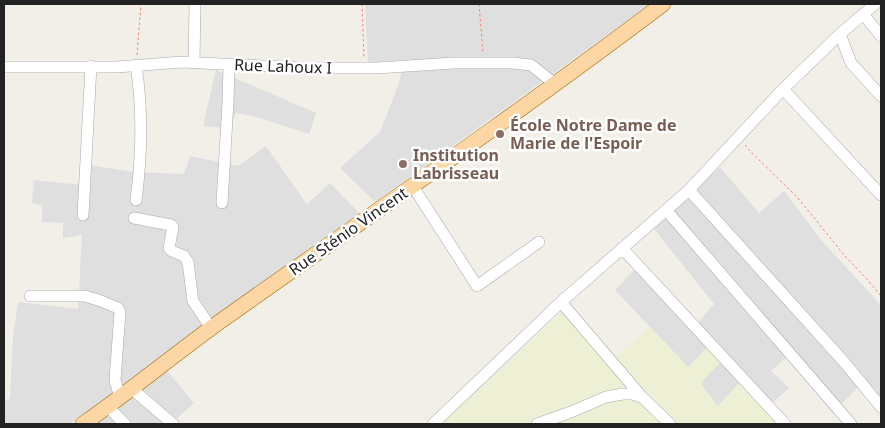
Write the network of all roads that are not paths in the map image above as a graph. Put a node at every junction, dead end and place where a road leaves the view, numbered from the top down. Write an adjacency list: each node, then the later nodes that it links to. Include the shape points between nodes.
1 (195, 4): 7 (street)
2 (663, 4): 12 (main road, Rue Sténio Vincent)
3 (875, 4): 4 (street)
4 (863, 14): 5 (street); 6 (street)
5 (840, 34): 13 (street); 14 (street, via 851,63)
6 (881, 36)
7 (194, 63): 8 (street, Rue Lahoux I); 9 (street, Rue Lahoux I)
8 (136, 65): 10 (street, Rue Lahoux I); 18 (street, via 142,137)
9 (229, 65): 12 (street, Rue Lahoux I, via 365,68 513,63 531,65); 19 (street)
10 (91, 66): 11 (street, Rue Lahoux I); 21 (street)
11 (4, 67)
12 (555, 84): 15 (main road, Rue Sténio Vincent)
13 (783, 89): 16 (street); 17 (street)
14 (881, 96)
15 (412, 185): 23 (street, via 477,286); 27 (main road, Rue Sténio Vincent)
16 (689, 190): 20 (street); 31 (street)
17 (881, 195)
18 (136, 200)
19 (222, 204)
20 (666, 210): 24 (street); 39 (street)
21 (84, 215)
22 (134, 218): 27 (street, via 171,225 169,248 188,262 193,301)
23 (539, 242)
24 (622, 248): 26 (street); 38 (street)
25 (30, 296): 30 (street, via 84,296 118,308)
26 (561, 302): 29 (street); 35 (street)
27 (211, 328): 28 (main road, Rue Sténio Vincent)
28 (132, 389): 30 (main road, Rue Sténio Vincent); 34 (street)
29 (642, 397): 36 (street, via 632,394 606,397); 37 (street)
30 (114, 403): 32 (main road, Rue Sténio Vincent); 33 (street)
31 (881, 407)
32 (83, 424)
33 (125, 424)
34 (173, 424)
35 (433, 424)
36 (537, 424)
37 (670, 424)
38 (785, 424)
39 (851, 424)

